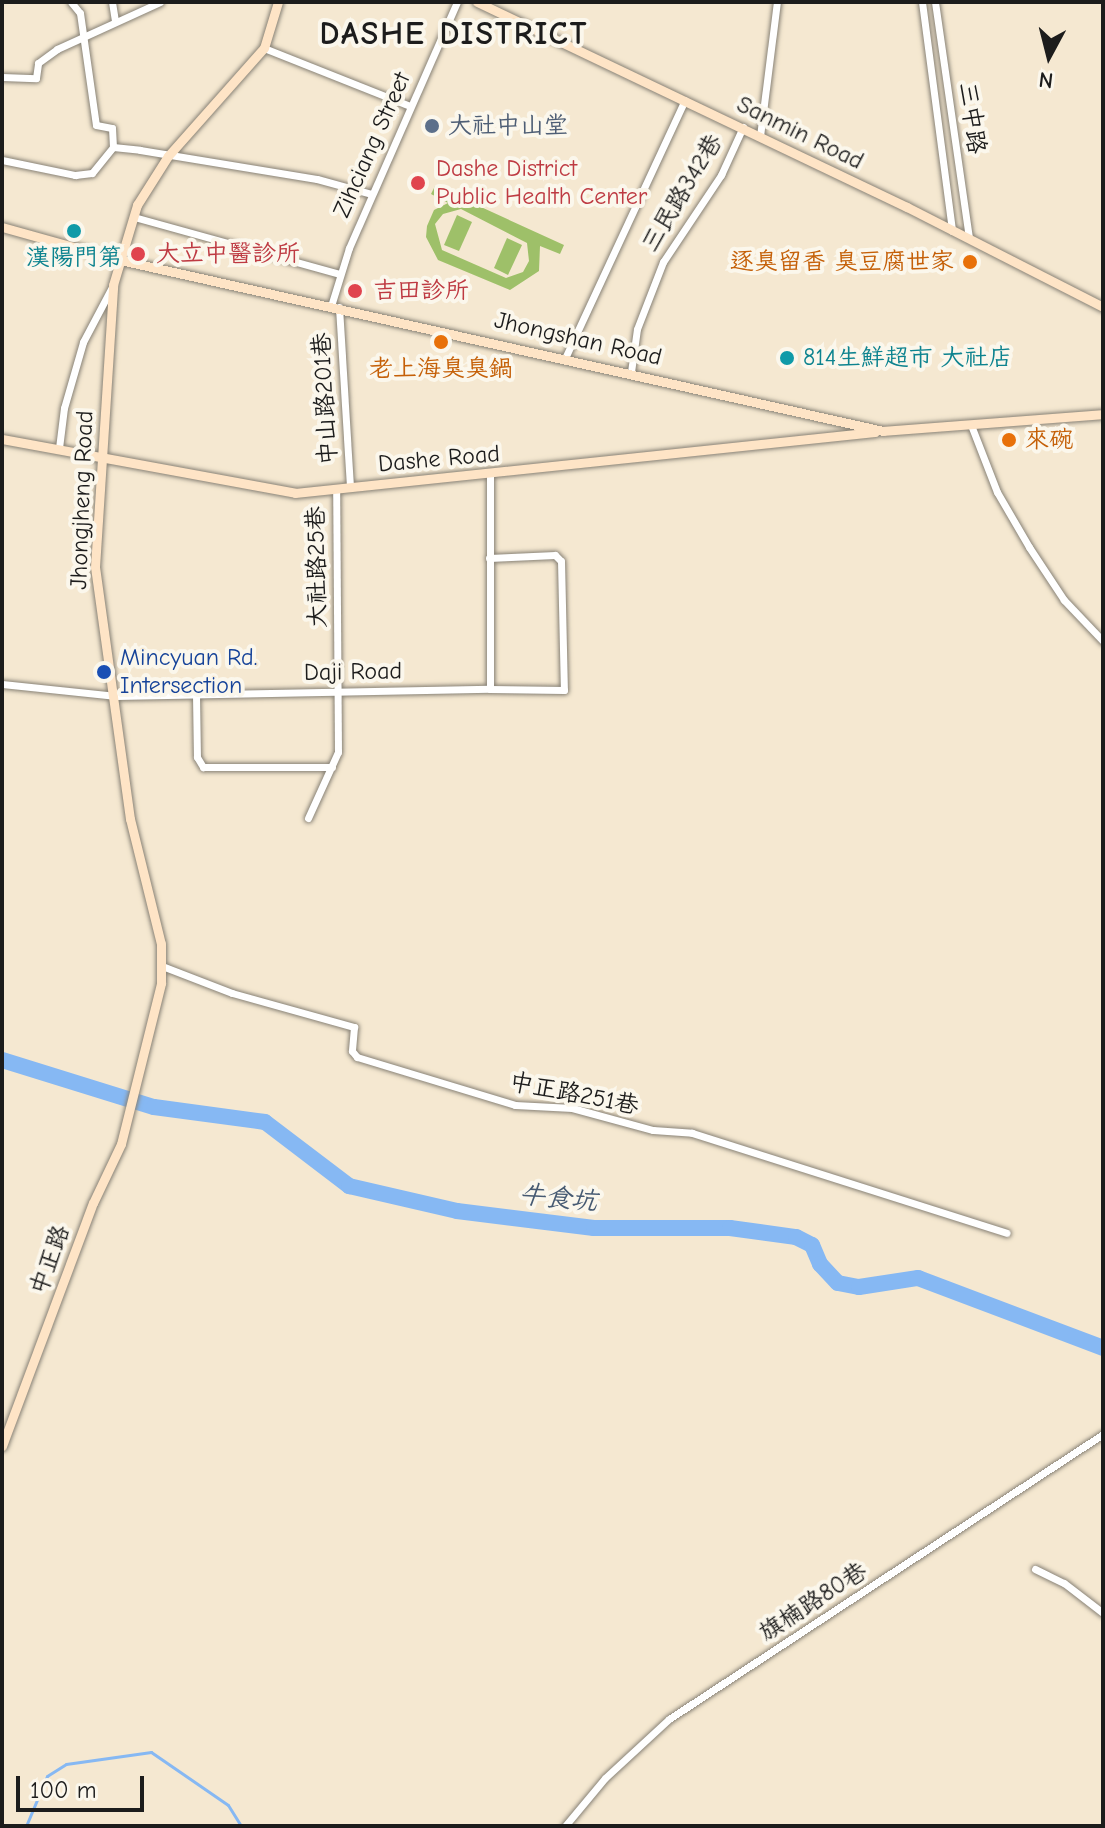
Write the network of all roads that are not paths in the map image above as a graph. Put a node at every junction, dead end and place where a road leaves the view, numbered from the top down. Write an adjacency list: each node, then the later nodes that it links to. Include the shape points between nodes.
1 (71, 2): 11 (street, via 80,13)
2 (112, 2): 10 (street)
3 (160, 2): 10 (street)
4 (278, 2): 12 (street, Jhongjheng Road)
5 (457, 2): 15 (street, Zihciang Street)
6 (477, 2): 14 (street, Sanmin Road)
7 (777, 2): 17 (street)
8 (922, 2): 24 (street)
9 (935, 2): 25 (street, 三中路)
10 (115, 20): 11 (street)
11 (81, 38): 13 (street, via 38,63 36,78); 18 (street, via 96,125 112,128)
12 (264, 48): 15 (street); 19 (street, Jhongjheng Road)
13 (2, 77)
14 (685, 100): 16 (street, Sanmin Road); 31 (street)
15 (410, 106): 21 (street, Zihciang Street)
16 (743, 127): 17 (street, Sanmin Road); 32 (street, 三民路342巷, via 721,175 663,262 637,329)
17 (760, 136): 24 (street, Sanmin Road)
18 (113, 147): 19 (street); 20 (street, via 92,173 75,175)
19 (168, 156): 21 (street, via 261,169); 22 (street, Jhongjheng Road)
20 (2, 160)
21 (372, 194): 27 (street, Zihciang Street)
22 (134, 217): 26 (street, Jhongjheng Road); 27 (street)
23 (2, 227): 26 (street, Jhongshan Road)
24 (952, 231): 25 (street, Sanmin Road)
25 (969, 239): 30 (street, Sanmin Road)
26 (120, 260): 28 (street, Jhongjheng Road); 29 (street, Jhongshan Road)
27 (339, 274): 29 (street, Zihciang Street)
28 (113, 285): 37 (street, via 83,342); 38 (street, Jhongjheng Road)
29 (335, 306): 31 (street, Jhongshan Road); 40 (street, 中山路201巷)
30 (1103, 307)
31 (566, 356): 32 (street, Jhongshan Road)
32 (631, 372): 35 (street, Jhongshan Road)
33 (1103, 414): 34 (street, Jhongshan Road)
34 (971, 425): 35 (street, Jhongshan Road); 43 (street, via 997,492 1029,547 1064,600)
35 (883, 431): 39 (street, Dashe Road)
36 (2, 439): 37 (street, Dashe Road)
37 (59, 448): 38 (street, Dashe Road)
38 (104, 454): 41 (street, Dashe Road, via 295,493); 48 (street, Jhongjheng Road, via 95,567)
39 (490, 474): 40 (street, Dashe Road); 42 (street)
40 (350, 488): 41 (street, Dashe Road)
41 (336, 489): 46 (street, 大社路25巷)
42 (489, 558): 45 (street); 45 (street, Daji Road, via 555,555 561,561 564,690)
43 (1103, 641)
44 (2, 684): 48 (street, Daji Road)
45 (490, 689): 46 (street, Daji Road)
46 (338, 693): 47 (street, Daji Road); 49 (street, 大社路25巷, via 338,752)
47 (196, 695): 48 (street, Daji Road); 49 (street, via 197,757 203,767)
48 (116, 696): 51 (street, Jhongjheng Road, via 130,819)
49 (332, 767): 50 (street, 大社路25巷)
50 (308, 818)
51 (162, 966): 52 (street, Jhongjheng Road); 53 (street, 中正路251巷, via 232,993 354,1027 352,1051 357,1057 515,1105 572,1108 653,1130 692,1133)
52 (136, 1089): 55 (street, 中正路)
53 (1007, 1233)
54 (1103, 1434): 58 (street, 旗楠路80巷, via 669,1719 605,1778)
55 (2, 1446)
56 (1035, 1569): 57 (street, via 1064,1583)
57 (1103, 1613)
58 (565, 1826)

